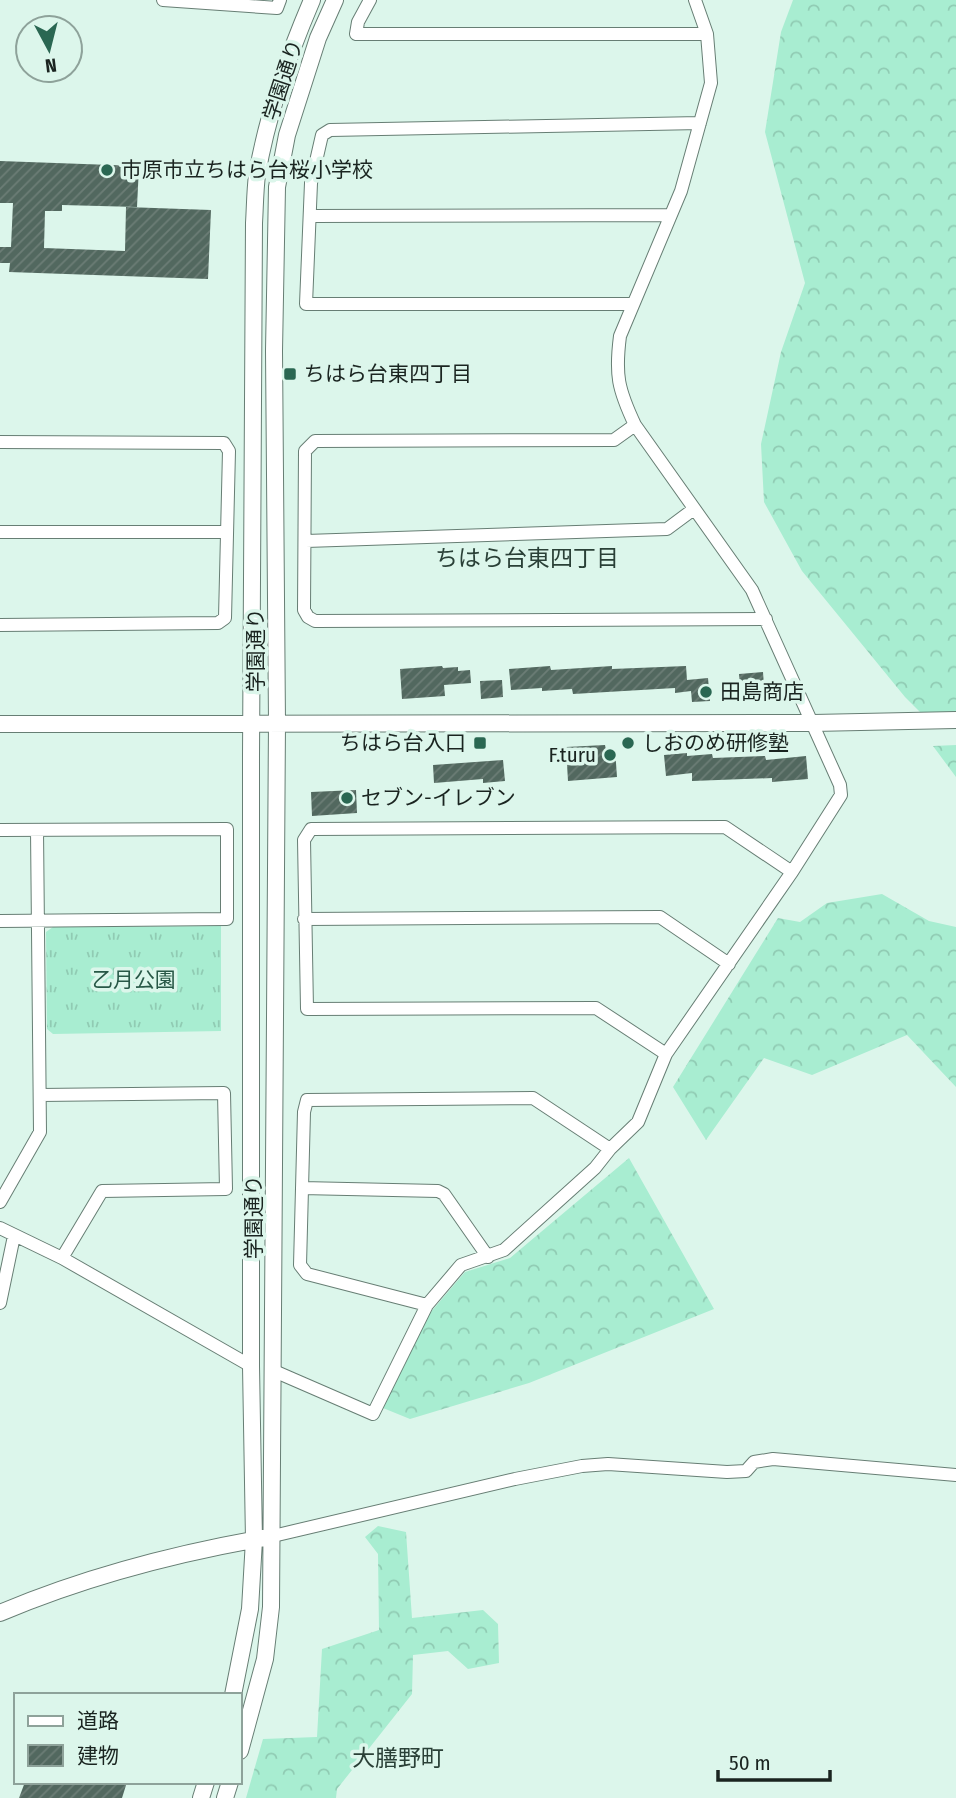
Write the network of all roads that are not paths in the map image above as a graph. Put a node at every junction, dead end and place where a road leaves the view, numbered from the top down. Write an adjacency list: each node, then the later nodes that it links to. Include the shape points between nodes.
1 (163, 0): 7 (street)
2 (280, 0): 7 (street, via 277,8)
3 (312, 0): 22 (street, 学園通り, via 268,125 257,176)
4 (335, 0): 23 (street, 学園通り, via 287,135 277,187)
5 (370, 0): 8 (street, via 356,34)
6 (695, 0): 8 (street)
7 (203, 2)
8 (707, 34): 9 (street, via 711,83)
9 (700, 123): 10 (street); 11 (street, via 330,130 319,143)
10 (670, 215): 11 (street); 12 (street)
11 (311, 216): 12 (street, via 306,304)
12 (632, 304): 13 (street, via 617,361 622,398)
13 (635, 425): 15 (street); 18 (street, via 614,440 315,442 305,451)
14 (0, 442): 17 (street, via 224,443 229,451)
15 (694, 509): 18 (street, via 667,529); 19 (street, via 752,590)
16 (0, 532): 17 (street)
17 (227, 532): 20 (street, via 225,618 218,622)
18 (306, 541): 19 (street, via 304,610 315,621)
19 (766, 619): 24 (street)
20 (0, 625)
21 (956, 720): 24 (street)
22 (251, 722): 23 (street); 25 (street); 44 (street, 学園通り)
23 (277, 722): 24 (street); 45 (street, 学園通り)
24 (813, 723): 28 (street, via 841,795)
25 (0, 724)
26 (0, 830): 27 (street)
27 (37, 830): 31 (street); 31 (street, via 227,829 227,919)
28 (792, 872): 29 (street, via 725,827 311,829 304,840); 32 (street)
29 (304, 919): 32 (street, via 660,917); 33 (street, via 307,1009 596,1008)
30 (0, 921): 31 (street)
31 (38, 921): 34 (street)
32 (729, 964): 33 (street)
33 (666, 1054): 35 (street, via 638,1122)
34 (40, 1095): 37 (street, via 40,1132); 41 (street, via 224,1093 226,1189 103,1191)
35 (610, 1149): 36 (street, via 533,1098 314,1098 307,1100 304,1112); 40 (street, via 504,1250)
36 (302, 1188): 40 (street, via 438,1191); 43 (street, via 302,1270)
37 (0, 1202)
38 (0, 1228): 39 (street)
39 (15, 1236): 41 (street); 42 (street)
40 (488, 1257): 43 (street, via 461,1265)
41 (62, 1258): 44 (street)
42 (0, 1303)
43 (427, 1305): 45 (street, via 373,1414)
44 (251, 1366): 48 (street, 学園通り)
45 (274, 1371): 47 (street, 学園通り)
46 (956, 1475): 47 (street, via 773,1460 754,1462 746,1471 727,1472 582,1466)
47 (273, 1536): 48 (street); 51 (street, 学園通り, via 265,1659)
48 (254, 1540): 49 (street, via 132,1566); 50 (street, 学園通り, via 250,1609)
49 (0, 1614)
50 (233, 1693)
51 (242, 1744)

